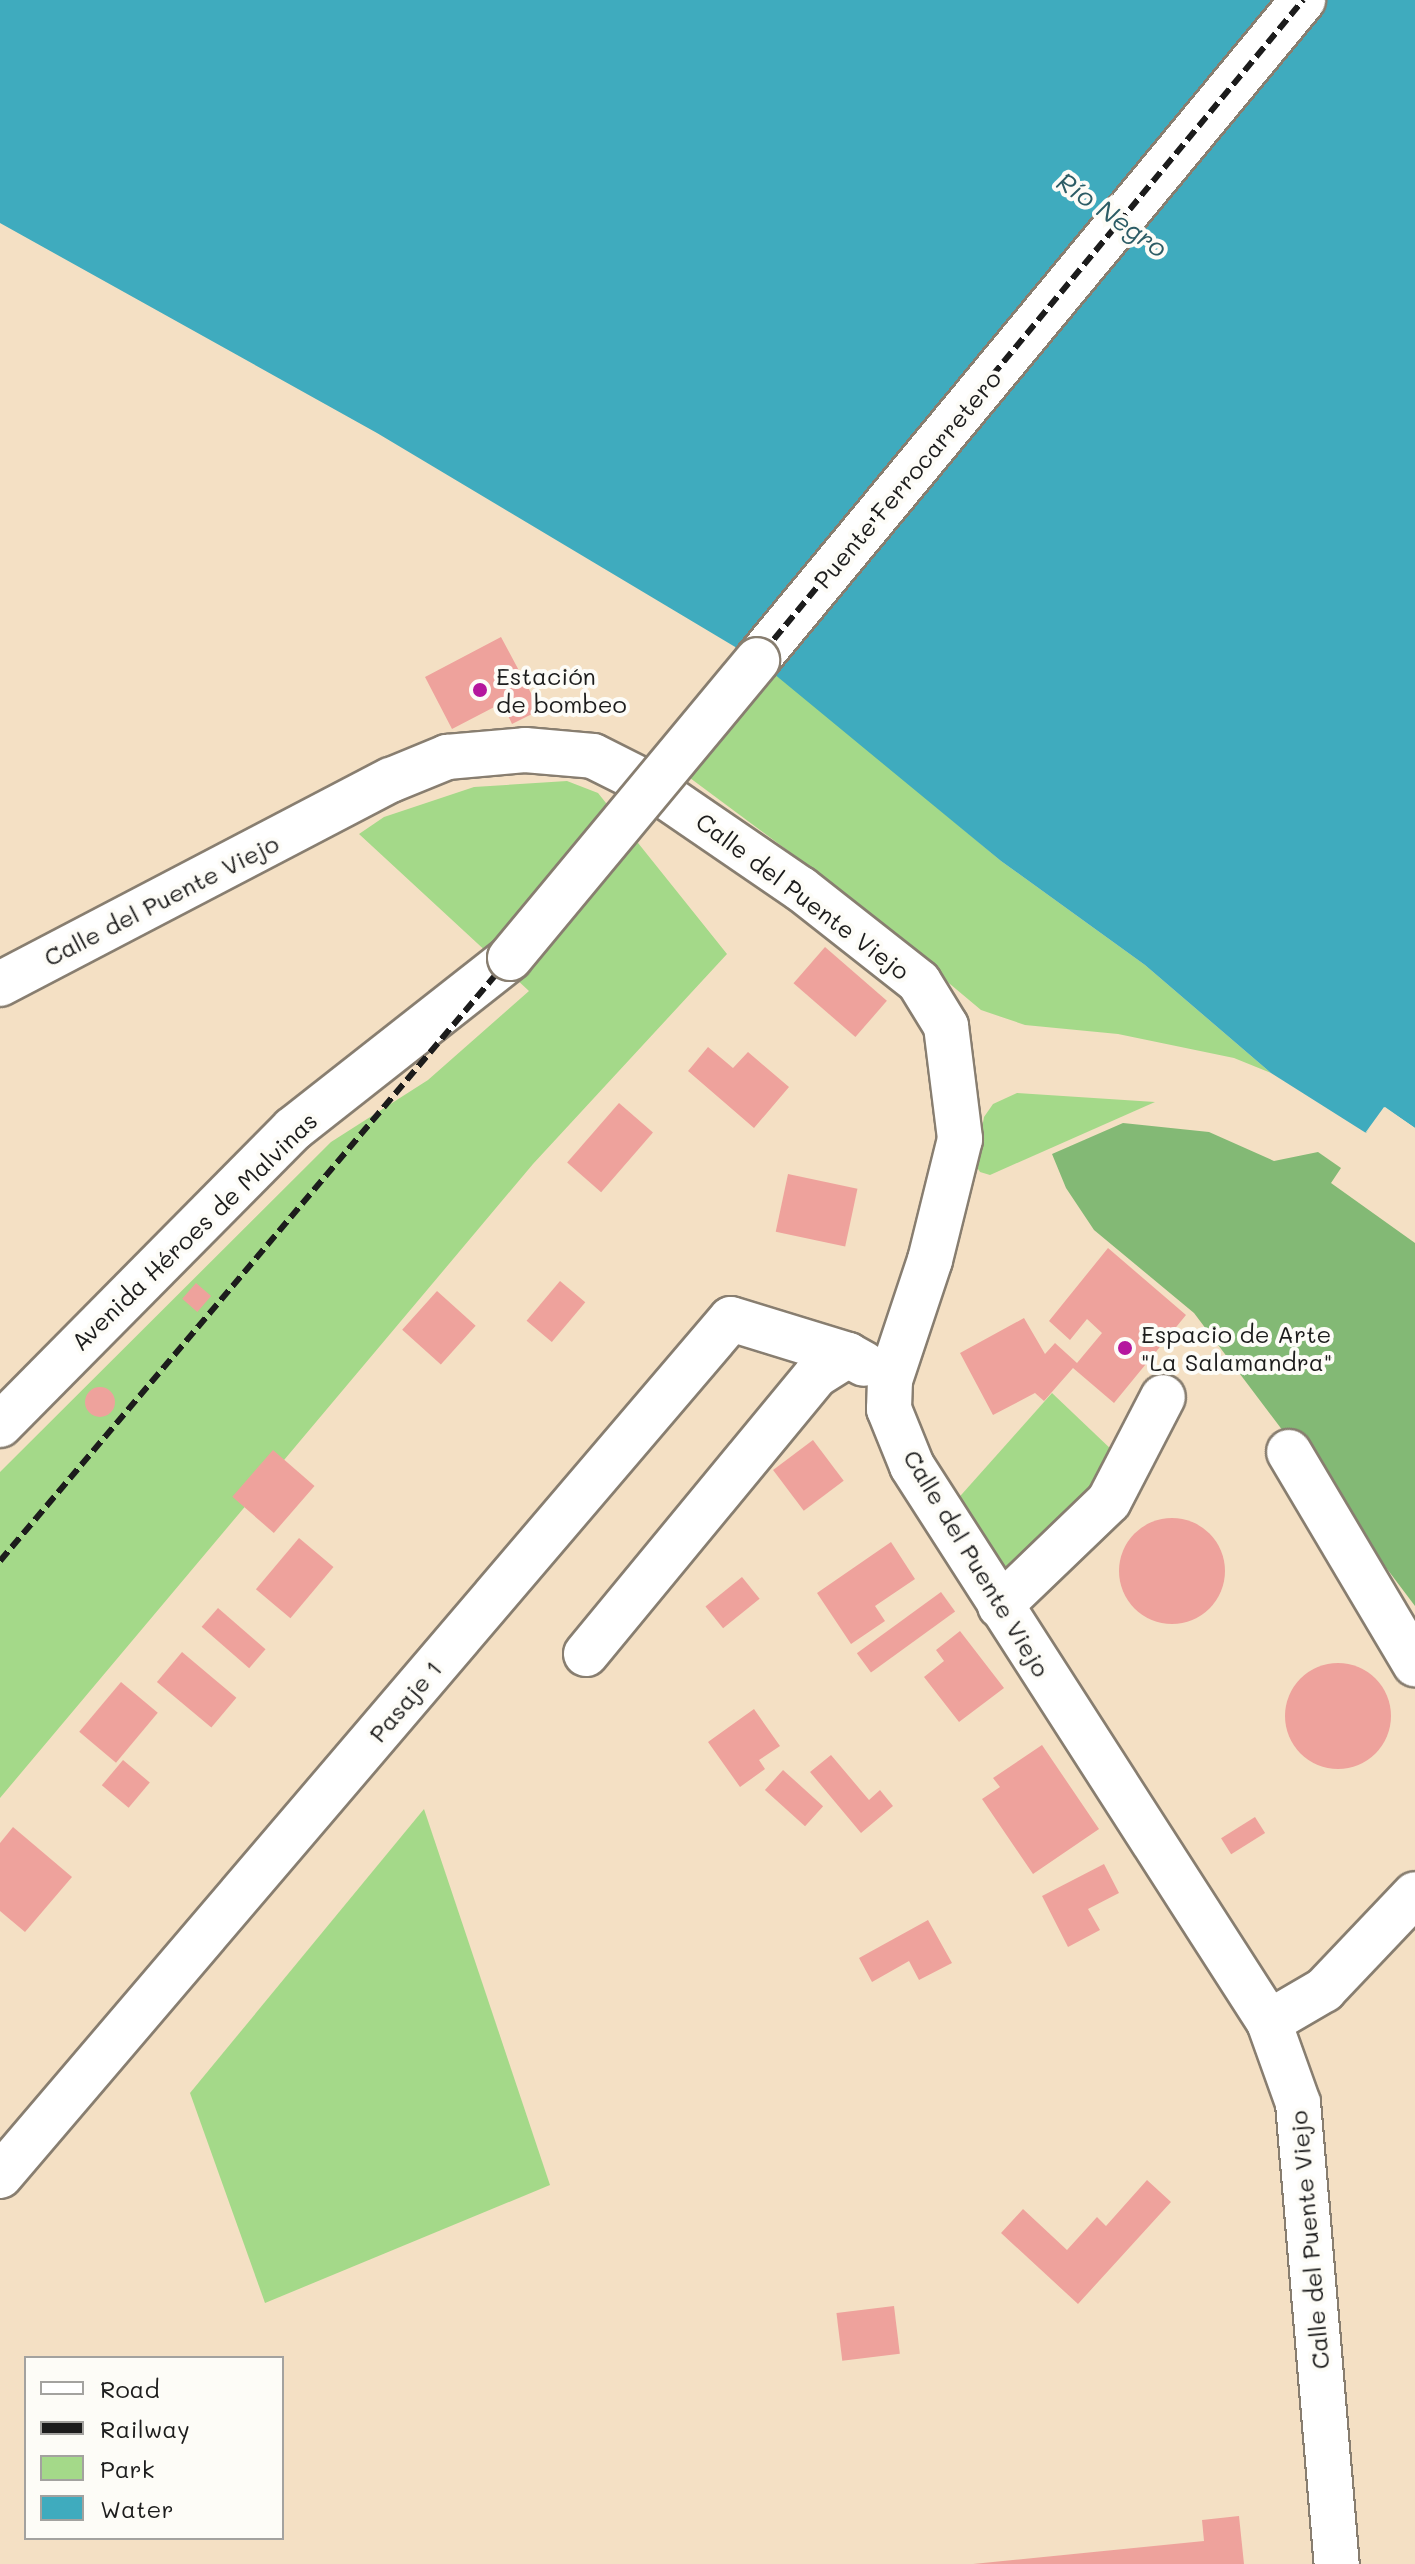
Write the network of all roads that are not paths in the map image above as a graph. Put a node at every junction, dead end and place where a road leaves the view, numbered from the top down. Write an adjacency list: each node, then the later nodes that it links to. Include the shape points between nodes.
1 (1303, 0): 2 (street, Puente Ferrocarretero, bridge)
2 (510, 958): 7 (street, Avenida Héroes de Malvinas, via 293,1129)
3 (0, 984): 5 (street, Calle del Puente Viejo, via 391,780 447,757 525,750 593,756 643,781 801,889 919,982 946,1026 960,1139 930,1260)
4 (848, 1355): 5 (street); 10 (street, via 816,1375); 14 (street, Pasaje 1, via 731,1319)
5 (890, 1380): 9 (street, Calle del Puente Viejo, via 889,1409 912,1466)
6 (1163, 1397): 9 (street, via 1109,1501)
7 (0, 1425)
8 (1289, 1452): 11 (street)
9 (1000, 1606): 13 (street, Calle del Puente Viejo)
10 (586, 1654)
11 (1415, 1664)
12 (1415, 1894): 13 (street, via 1324,1990)
13 (1269, 2022): 15 (street, Calle del Puente Viejo, via 1298,2103)
14 (0, 2176)
15 (1337, 2564)

